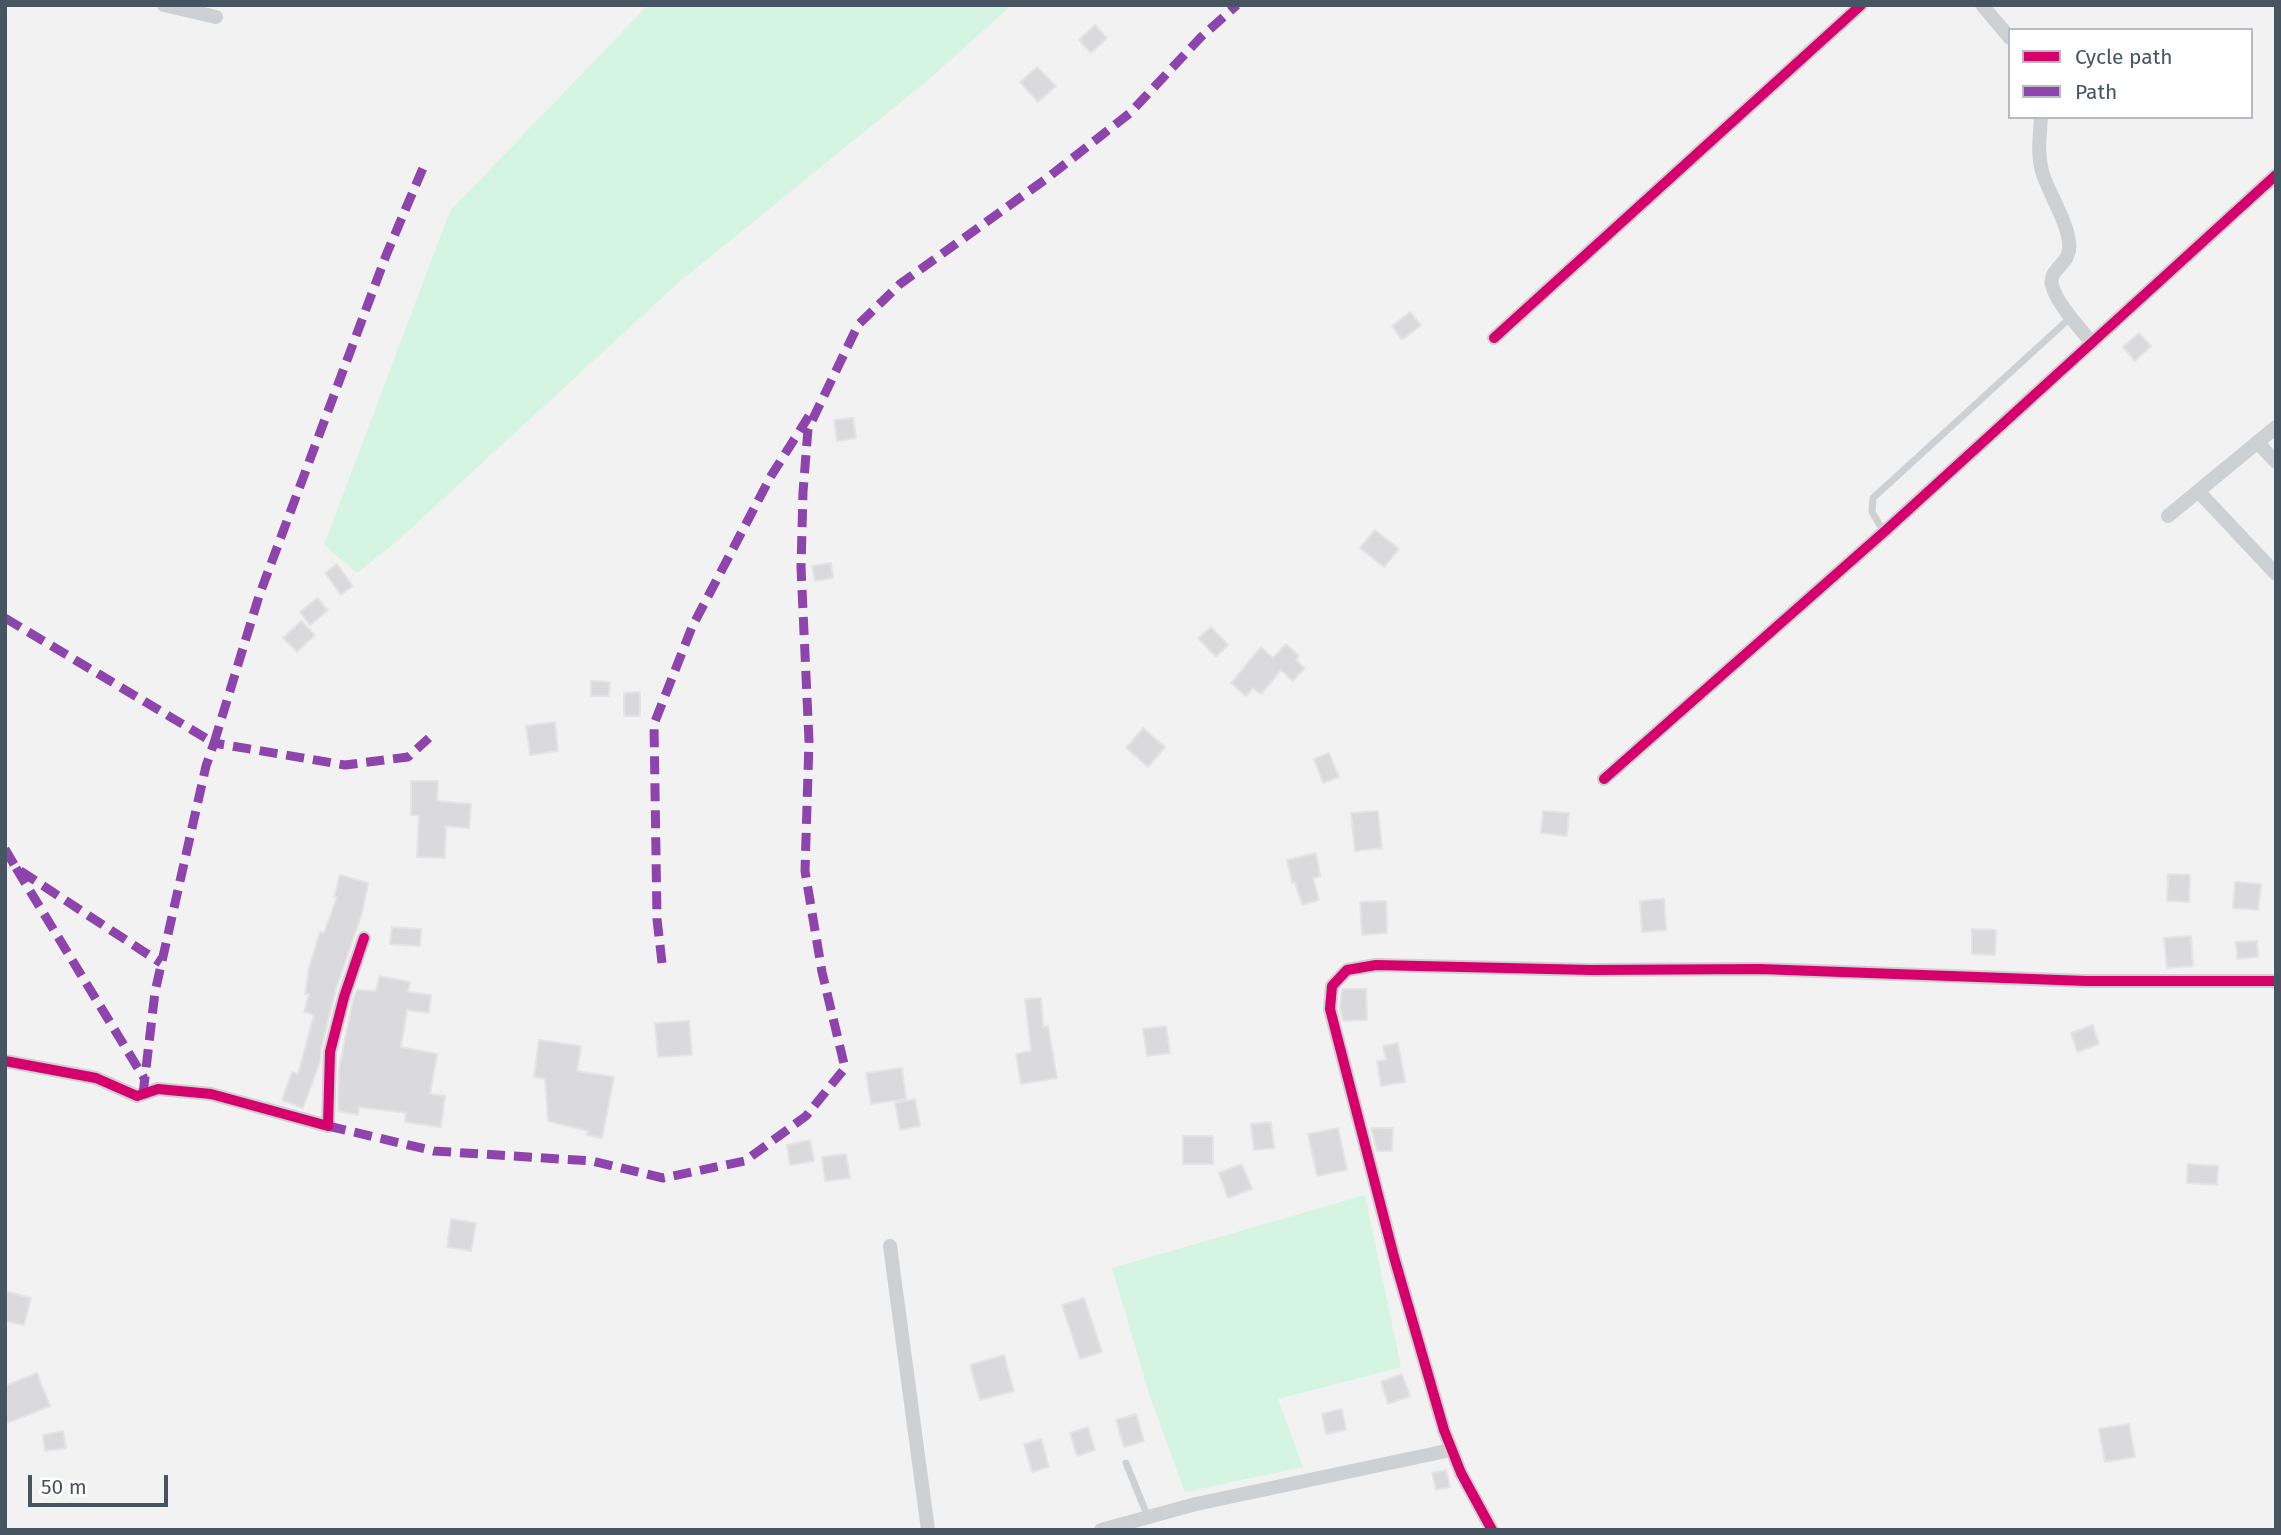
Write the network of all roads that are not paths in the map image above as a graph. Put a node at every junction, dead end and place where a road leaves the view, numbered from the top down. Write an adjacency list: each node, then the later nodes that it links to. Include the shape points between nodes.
1 (164, 5): 4 (street)
2 (1861, 5): 9 (street)
3 (1982, 5): 5 (street)
4 (216, 17)
5 (2008, 36)
6 (2041, 119): 8 (street, via 2040,162 2069,241 2067,259 2055,272 2052,286)
7 (2276, 175): 10 (street)
8 (2071, 317): 10 (street); 16 (lane, via 1873,498 1871,512)
9 (1494, 338)
10 (2092, 343): 16 (street)
11 (2276, 427): 12 (street)
12 (2257, 442): 13 (street); 14 (street)
13 (2276, 462)
14 (2198, 491): 15 (street); 17 (street)
15 (2168, 516)
16 (1884, 531): 18 (street)
17 (2276, 574)
18 (1604, 779)
19 (365, 938): 21 (street, via 330,1052 328,1126 211,1094 158,1089 137,1096 96,1078)
20 (2276, 981): 23 (street, via 2087,981 1760,969 1376,965 1348,970 1332,986 1333,1023 1394,1257)
21 (5, 1061)
22 (890, 1246): 27 (street)
23 (1451, 1450): 25 (street); 29 (street)
24 (1126, 1464): 25 (lane)
25 (1148, 1517): 26 (street)
26 (1120, 1527): 28 (street)
27 (929, 1530)
28 (1101, 1530)
29 (1492, 1530)

